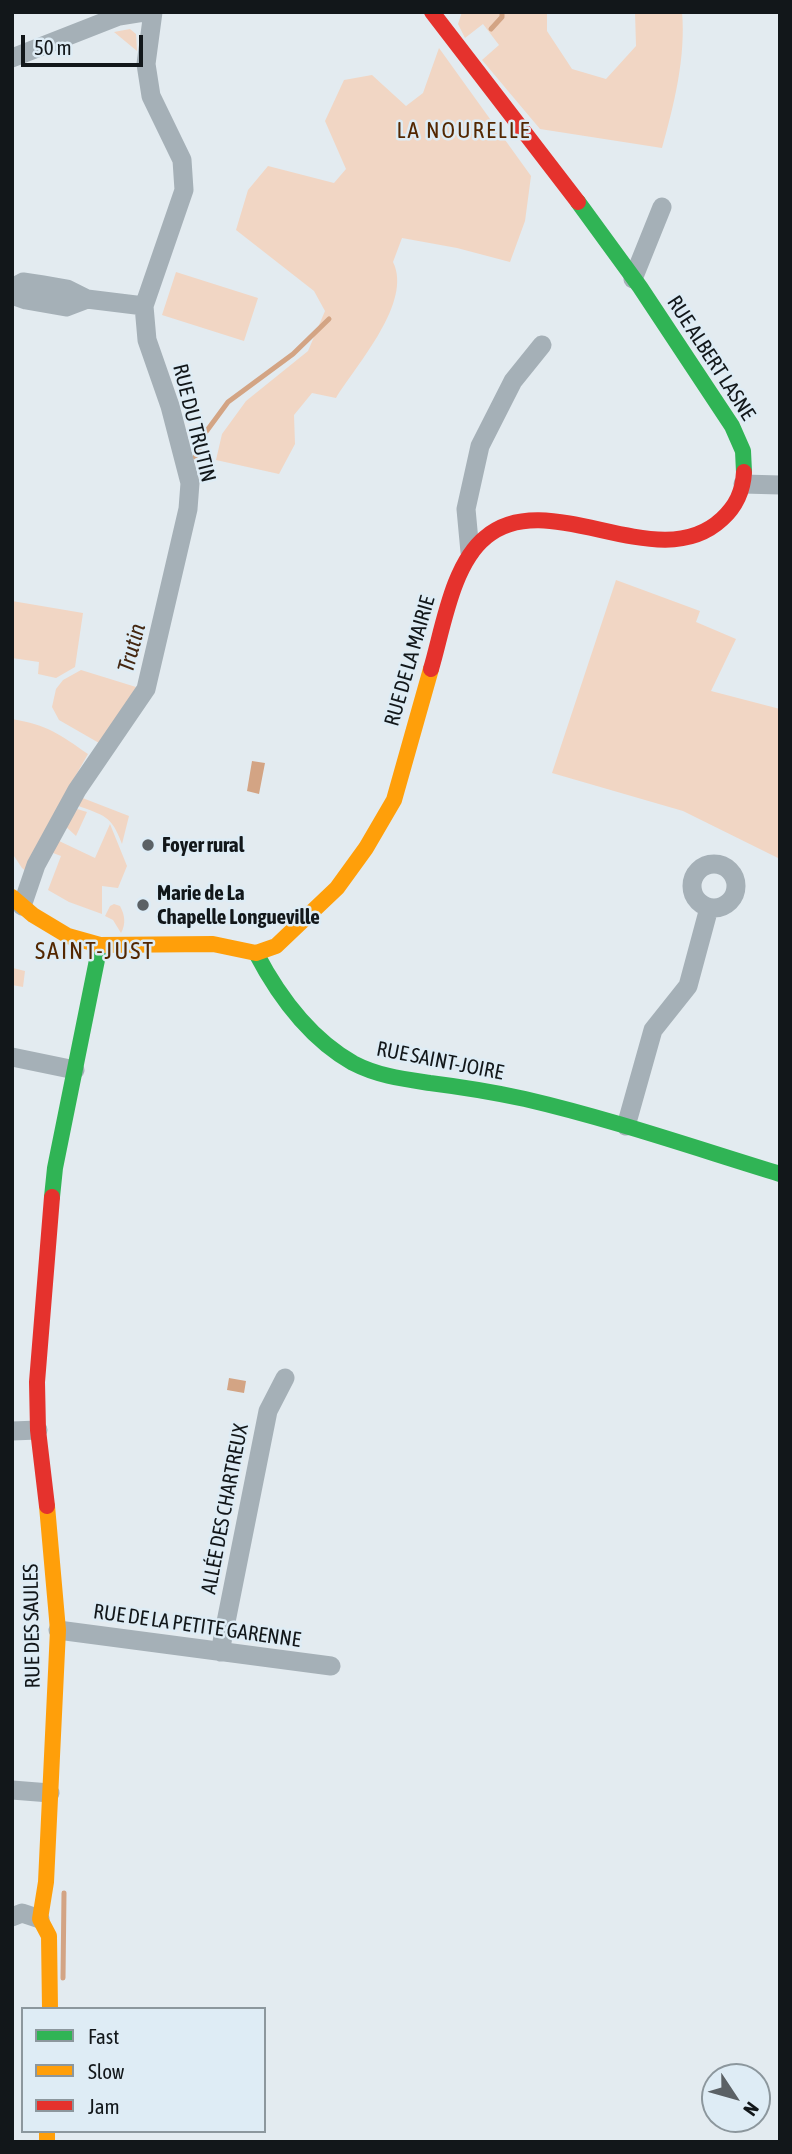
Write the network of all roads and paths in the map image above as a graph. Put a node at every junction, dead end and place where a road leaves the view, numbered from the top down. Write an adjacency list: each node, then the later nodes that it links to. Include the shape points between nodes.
1 (144, 12): 4 (street, via 119,16)
2 (153, 12): 10 (street, RUE DU TRUTIN, via 146,64 151,96 182,160 184,190)
3 (432, 12): 6 (street, RUE ALBERT LASNE)
4 (12, 58)
5 (662, 207): 6 (street)
6 (633, 279): 12 (street, RUE ALBERT LASNE, via 743,446 747,471)
7 (12, 288): 9 (street, via 23,282 67,289)
8 (12, 295): 9 (street, via 66,307)
9 (86, 299): 10 (street)
10 (144, 306): 15 (street, RUE DU TRUTIN, via 147,340 190,483 188,509 146,689 77,790)
11 (541, 345): 14 (street, RUE DE LA MAIRIE, via 513,381 480,446 466,509)
12 (743, 484): 13 (street); 14 (street, RUE ALBERT LASNE, via 723,522 702,536 672,541 550,522 517,523 492,532)
13 (780, 485)
14 (470, 552): 18 (street, RUE DE LA MAIRIE, via 456,583 394,800 337,888 276,946)
15 (17, 902): 17 (street, via 68,936)
16 (709, 908): 21 (street, via 688,986 653,1030)
17 (100, 946): 18 (street, via 213,944); 20 (street, RUE DES SAULES)
18 (256, 953): 21 (street, RUE SAINT-JOIRE, via 265,974 306,1025 332,1050 373,1073 497,1093)
19 (12, 1056): 20 (street)
20 (75, 1070): 24 (street, RUE DES SAULES, via 55,1168 46,1248)
21 (626, 1126): 22 (street, RUE SAINT-JOIRE)
22 (780, 1174)
23 (285, 1378): 27 (street, ALLÉE DES CHARTREUX, via 268,1411)
24 (38, 1430): 25 (street); 26 (street, RUE DES SAULES)
25 (12, 1431)
26 (58, 1630): 27 (street, RUE DE LA PETITE GARENNE); 30 (street, RUE DES SAULES)
27 (220, 1652): 28 (street, RUE DE LA PETITE GARENNE)
28 (331, 1666)
29 (12, 1790): 30 (street)
30 (50, 1793): 32 (street, RUE DES SAULES)
31 (12, 1917): 32 (street, via 22,1913)
32 (40, 1919): 33 (street, RUE DES SAULES, via 49,1936)
33 (50, 2007)

